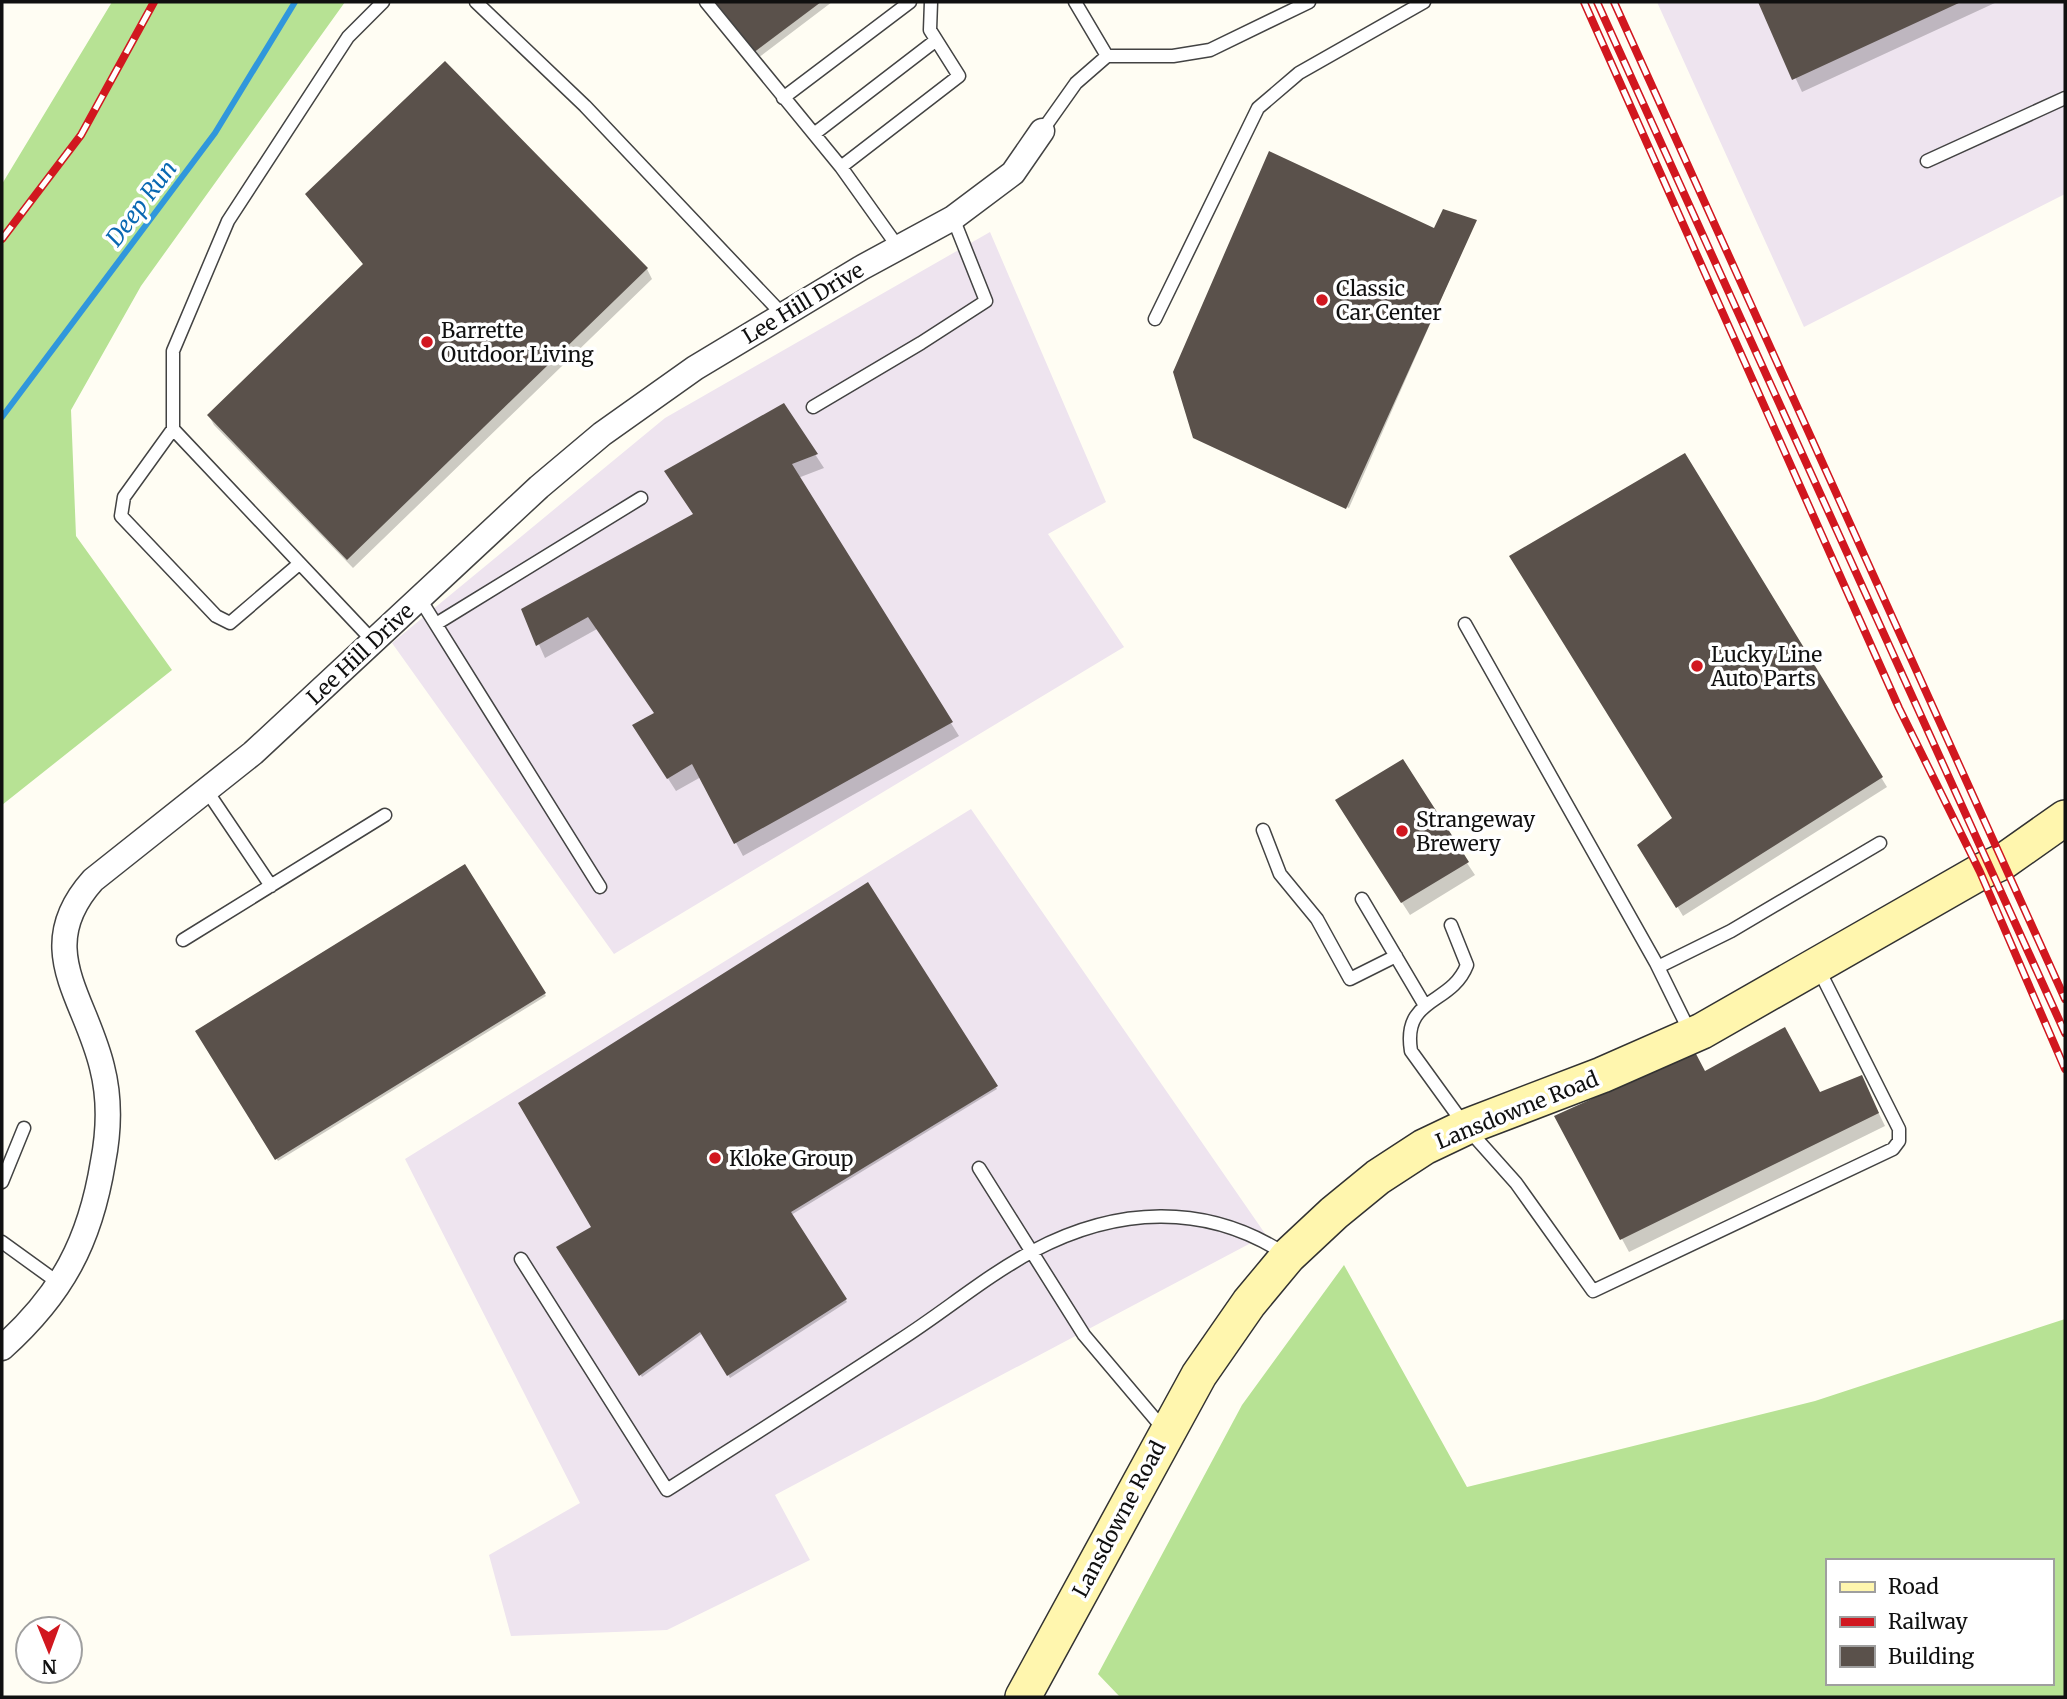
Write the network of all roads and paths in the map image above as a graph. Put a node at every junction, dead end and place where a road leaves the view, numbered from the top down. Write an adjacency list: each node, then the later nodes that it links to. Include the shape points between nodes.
1 (383, 2): 22 (lane, via 348,37 228,221 173,351)
2 (477, 2): 19 (lane, via 604,125)
3 (706, 2): 11 (lane)
4 (910, 2): 11 (lane)
5 (931, 2): 9 (lane, via 930,30)
6 (1074, 2): 10 (lane)
7 (1309, 2): 10 (lane, via 1210,50 1173,56)
8 (1424, 2): 20 (lane, via 1299,73 1258,108)
9 (935, 41): 14 (lane); 16 (lane, via 959,76)
10 (1107, 56): 13 (lane, via 1076,83)
11 (783, 98): 14 (lane)
12 (2065, 98): 15 (lane)
13 (1042, 131): 17 (street, Lee Hill Drive, via 1013,173)
14 (814, 134): 16 (lane)
15 (1927, 161)
16 (841, 167): 18 (lane)
17 (953, 218): 18 (street, Lee Hill Drive); 21 (lane, via 986,301)
18 (898, 247): 19 (street, Lee Hill Drive)
19 (783, 315): 25 (street, Lee Hill Drive, via 695,368 602,434)
20 (1155, 319)
21 (813, 407)
22 (173, 429): 24 (lane); 24 (lane, via 124,497 121,516 216,616 230,623)
23 (641, 498): 26 (lane)
24 (299, 564): 28 (lane)
25 (420, 599): 26 (lane); 28 (street, Lee Hill Drive)
26 (436, 624): 35 (lane)
27 (1465, 624): 41 (lane)
28 (374, 642): 29 (street, Lee Hill Drive)
29 (207, 791): 34 (lane); 52 (street, Lee Hill Drive, via 93,880 75,904 64,935 66,973 91,1030 108,1104 98,1196 87,1232)
30 (385, 815): 34 (lane)
31 (2065, 818): 40 (main road, Lansdowne Road, via 2004,862)
32 (1263, 830): 39 (lane, via 1280,874 1317,919 1350,979)
33 (1880, 843): 41 (lane, via 1731,931)
34 (271, 886): 38 (lane)
35 (600, 887)
36 (1363, 899): 39 (lane)
37 (1451, 925): 42 (lane, via 1467,965 1453,988)
38 (183, 940)
39 (1396, 956): 42 (lane)
40 (1816, 966): 43 (main road, Lansdowne Road); 44 (lane, via 1899,1129 1899,1141 1893,1149 1593,1291 1516,1183)
41 (1658, 967): 43 (lane)
42 (1424, 1004): 44 (lane, via 1411,1023 1411,1051)
43 (1692, 1035): 44 (main road, Lansdowne Road)
44 (1466, 1126): 50 (main road, Lansdowne Road, via 1378,1177)
45 (24, 1128): 47 (lane)
46 (979, 1168): 49 (lane)
47 (2, 1182)
48 (2, 1242): 52 (lane)
49 (1031, 1251): 50 (lane, via 1098,1226 1172,1215 1234,1226); 51 (lane, via 667,1490); 54 (lane, via 1084,1335)
50 (1288, 1256): 54 (main road, Lansdowne Road, via 1199,1375)
51 (521, 1259)
52 (60, 1284): 53 (street, Lee Hill Drive, via 29,1324)
53 (2, 1348)
54 (1166, 1432): 55 (main road, Lansdowne Road)
55 (1023, 1697)

